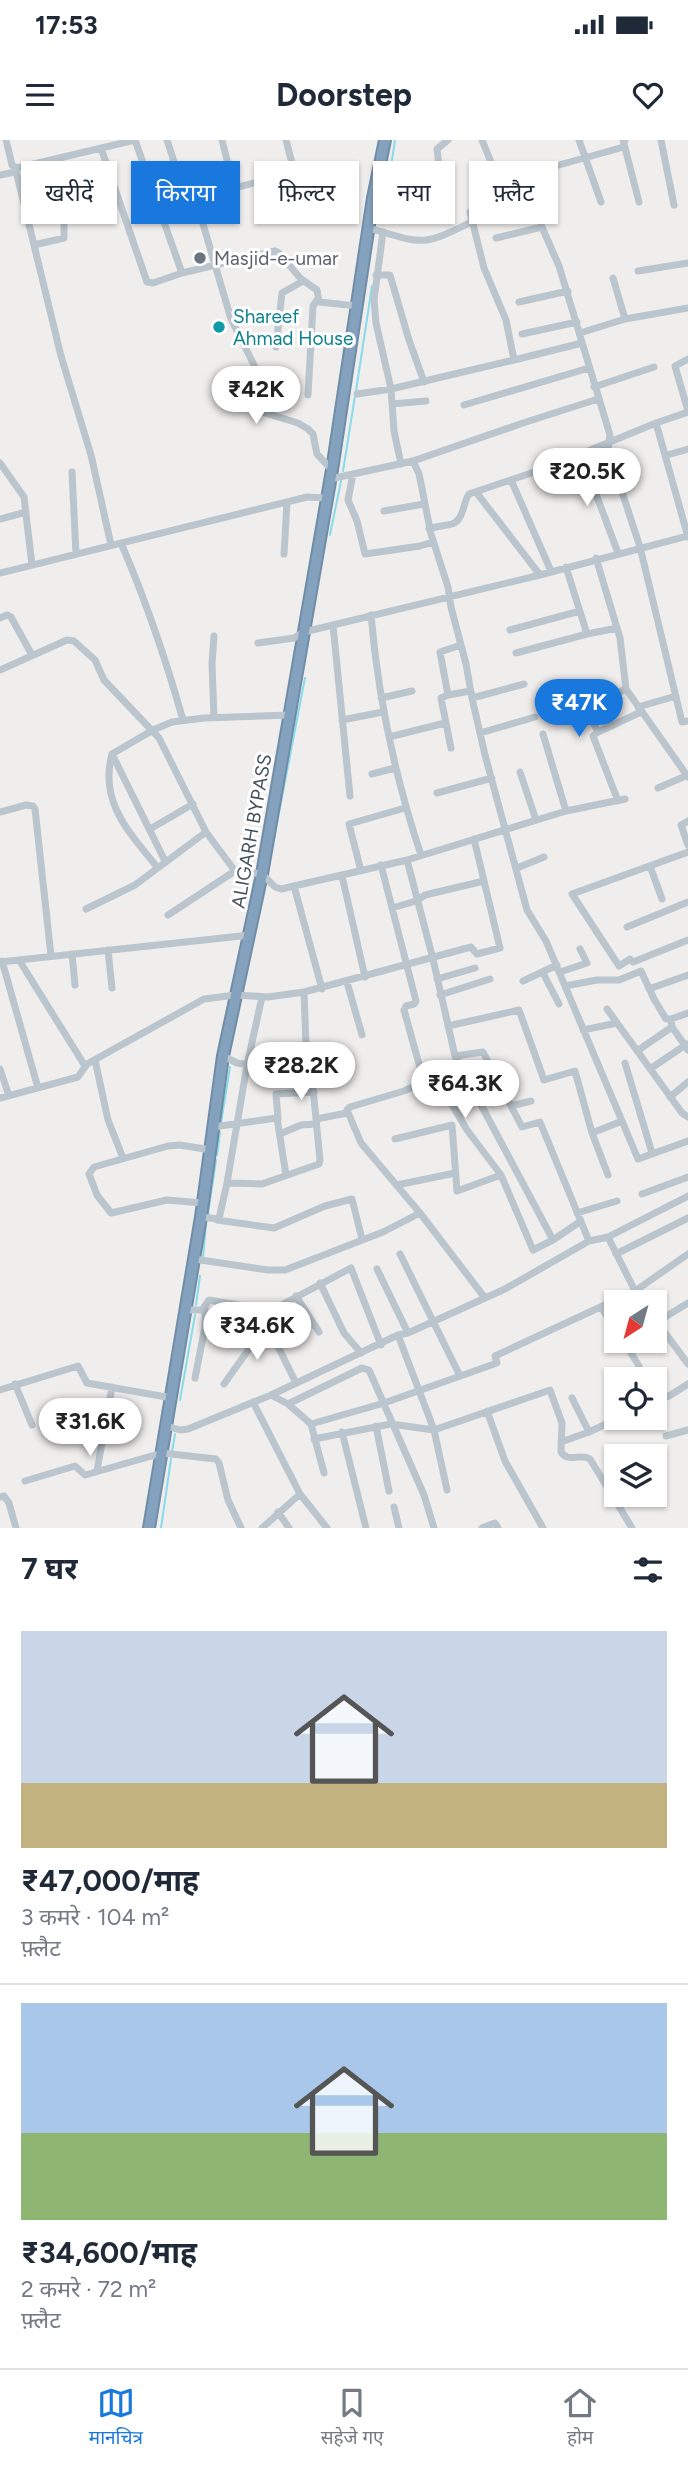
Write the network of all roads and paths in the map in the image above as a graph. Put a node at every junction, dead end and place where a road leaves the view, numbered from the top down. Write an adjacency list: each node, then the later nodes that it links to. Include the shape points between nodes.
1 (6, 140): 19 (street)
2 (135, 140): 12 (street); 38 (street)
3 (167, 140): 14 (street)
4 (222, 140): 15 (street)
5 (286, 140): 21 (street, via 293,167 289,174)
6 (385, 140): 31 (highway, ALIGARH BYPASS)
7 (448, 140): 16 (street, via 437,149)
8 (482, 140): 17 (street)
9 (579, 140): 13 (street)
10 (661, 140): 25 (street)
11 (624, 143): 13 (street); 24 (street)
12 (101, 148): 19 (street); 22 (street)
13 (585, 157): 18 (street); 23 (street)
14 (174, 161)
15 (227, 161)
16 (438, 161)
17 (491, 161)
18 (558, 165)
19 (15, 170): 20 (street); 34 (street)
20 (0, 175)
21 (240, 186)
22 (118, 199): 34 (street, via 65,212 64,238); 38 (street, via 147,282)
23 (600, 202)
24 (639, 202)
25 (674, 205)
26 (469, 223): 32 (street, via 424,242)
27 (202, 224): 36 (street)
28 (472, 224): 54 (street, via 506,320)
29 (540, 224): 30 (street)
30 (542, 227): 33 (street); 42 (street)
31 (369, 228): 32 (street); 45 (highway, ALIGARH BYPASS)
32 (383, 232): 39 (street)
33 (496, 238)
34 (34, 246): 90 (street)
35 (688, 263): 37 (street)
36 (216, 264): 38 (street); 41 (street, via 275,251); 76 (street, via 231,319 267,391 262,412 308,429)
37 (638, 271)
38 (181, 274)
39 (376, 275): 57 (street, via 390,275); 59 (street, via 376,323)
40 (613, 278): 47 (street)
41 (303, 281): 43 (street, via 317,290); 52 (street, via 282,293)
42 (568, 291): 44 (street); 48 (street)
43 (317, 300): 45 (street); 61 (street)
44 (519, 302)
45 (357, 306): 76 (highway, ALIGARH BYPASS)
46 (688, 308): 47 (street)
47 (625, 319): 49 (street)
48 (577, 322): 49 (street); 50 (street)
49 (580, 333): 51 (street)
50 (522, 334)
51 (582, 343): 54 (street); 56 (street)
52 (276, 347)
53 (688, 359): 66 (street, via 675,366)
54 (514, 360): 57 (street)
55 (653, 367): 58 (street)
56 (589, 368): 58 (street); 65 (street)
57 (424, 382): 59 (street)
58 (594, 387): 62 (street)
59 (391, 389): 60 (street); 64 (street)
60 (357, 394)
61 (308, 395)
62 (598, 399): 68 (street); 72 (street)
63 (426, 401): 64 (street)
64 (392, 404): 74 (street)
65 (464, 405)
66 (688, 412): 67 (street)
67 (656, 423): 68 (street); 71 (street)
68 (609, 442): 70 (street); 91 (street)
69 (688, 449): 71 (street)
70 (581, 454): 78 (street); 92 (street)
71 (667, 455): 87 (street)
72 (413, 461): 74 (street); 82 (street)
73 (0, 463): 84 (street, via 24,497)
74 (401, 464): 77 (street)
75 (72, 472): 93 (street)
76 (331, 474): 77 (street); 80 (highway, ALIGARH BYPASS)
77 (353, 474): 88 (street, via 348,500 365,554)
78 (511, 480): 79 (street); 98 (street)
79 (476, 492): 86 (street, via 466,496 458,520); 100 (street)
80 (327, 498): 81 (street); 108 (highway, ALIGARH BYPASS)
81 (287, 502): 89 (street); 94 (street)
82 (424, 504): 83 (street); 86 (street)
83 (384, 511)
84 (26, 512): 85 (street); 96 (street)
85 (0, 519)
86 (429, 528): 88 (street)
87 (688, 537): 91 (street)
88 (433, 542): 101 (street)
89 (121, 543): 90 (street); 130 (street)
90 (111, 545): 93 (street)
91 (640, 547): 92 (street); 122 (street)
92 (618, 553): 95 (street)
93 (76, 554): 96 (street)
94 (284, 554)
95 (596, 558): 97 (street); 106 (street)
96 (32, 565): 99 (street)
97 (566, 567): 98 (street); 102 (street)
98 (551, 571): 100 (street)
99 (0, 573)
100 (540, 575): 101 (street)
101 (450, 597): 103 (street); 112 (street)
102 (580, 611): 107 (street); 109 (street)
103 (371, 615): 105 (street); 123 (street)
104 (0, 618): 114 (street, via 11,617)
105 (333, 625): 108 (street); 131 (street)
106 (617, 628): 109 (street); 117 (street)
107 (510, 630)
108 (304, 632): 111 (street, via 294,638); 127 (highway, ALIGARH BYPASS)
109 (587, 634): 113 (street)
110 (214, 636): 129 (street)
111 (258, 643)
112 (461, 645): 120 (street, via 440,652); 121 (street)
113 (516, 653)
114 (32, 655): 115 (street); 134 (street, via 74,641)
115 (0, 670)
116 (524, 684): 121 (street)
117 (626, 689): 124 (street); 125 (street)
118 (412, 691): 123 (street)
119 (557, 691): 124 (street, via 566,713)
120 (448, 695): 121 (street); 133 (street, via 440,697)
121 (471, 695): 136 (street)
122 (676, 696): 125 (street); 132 (street, via 682,722)
123 (381, 698): 126 (street)
124 (585, 707): 135 (street)
125 (639, 709): 135 (street); 144 (street)
126 (383, 712): 131 (street); 138 (street)
127 (289, 715): 129 (street); 171 (highway, ALIGARH BYPASS)
128 (536, 717): 136 (street)
129 (214, 718): 130 (street)
130 (183, 720): 134 (street)
131 (342, 720): 148 (street)
132 (688, 721)
133 (445, 723): 138 (street); 139 (street)
134 (153, 730): 140 (street); 149 (street)
135 (597, 732): 151 (street, via 593,739 622,800)
136 (480, 733): 145 (street)
137 (543, 734): 151 (street)
138 (389, 737): 141 (street)
139 (451, 748)
140 (112, 754): 155 (street); 167 (street, via 110,790 117,813)
141 (396, 768): 143 (street); 150 (street)
142 (520, 772): 153 (street)
143 (372, 774)
144 (688, 776): 146 (street)
145 (492, 778): 147 (street); 156 (street)
146 (658, 788)
147 (437, 793)
148 (350, 796)
149 (193, 804): 155 (street); 157 (street)
150 (405, 808): 161 (street); 169 (street, via 349,824)
151 (566, 811): 153 (street)
152 (0, 812): 187 (street, via 26,804 35,809)
153 (536, 820): 156 (street)
154 (688, 821): 159 (street, via 681,825)
155 (150, 829): 164 (street)
156 (507, 829): 158 (street); 168 (street)
157 (206, 832): 164 (street); 170 (street)
158 (474, 839): 161 (street); 173 (street)
159 (688, 845)
160 (688, 852): 166 (street)
161 (421, 855): 163 (street)
162 (544, 857): 168 (street)
163 (407, 860): 165 (street); 176 (street)
164 (165, 861): 167 (street)
165 (381, 865): 169 (street); 178 (street)
166 (650, 866): 175 (street); 183 (street, via 572,894 619,966)
167 (157, 867): 179 (street, via 132,887)
168 (517, 868): 193 (street, via 528,913 547,941)
169 (361, 870): 172 (street)
170 (235, 871): 171 (street); 180 (street)
171 (262, 874): 174 (street, via 277,889); 182 (highway, ALIGARH BYPASS)
172 (342, 876): 174 (street); 196 (street)
173 (484, 881): 176 (street); 188 (street, via 501,947 477,954 471,947)
174 (295, 886): 204 (street)
175 (662, 899)
176 (417, 900): 178 (street); 188 (street)
177 (688, 902): 181 (street)
178 (393, 908): 191 (street)
179 (86, 909)
180 (168, 915)
181 (627, 927)
182 (250, 934): 185 (street); 209 (highway, ALIGARH BYPASS)
183 (688, 940)
184 (580, 949): 193 (street, via 587,963)
185 (108, 950): 186 (street); 203 (street)
186 (72, 954): 187 (street); 201 (street)
187 (51, 956): 189 (street)
188 (433, 958): 191 (street); 197 (street)
189 (19, 960): 190 (street); 227 (street)
190 (1, 962): 206 (street)
191 (407, 966): 196 (street); 232 (street, via 416,1001 404,1010)
192 (475, 968): 197 (street)
193 (558, 969): 194 (street); 202 (street)
194 (543, 973): 199 (street); 212 (street)
195 (688, 975): 205 (street)
196 (365, 977): 200 (street)
197 (437, 979): 210 (street)
198 (490, 979): 210 (street)
199 (523, 981)
200 (347, 982): 204 (street); 219 (street)
201 (75, 985)
202 (565, 986): 205 (street, via 619,980 641,971); 218 (street)
203 (112, 988)
204 (322, 989): 207 (street)
205 (649, 989): 216 (street)
206 (9, 991): 208 (street); 233 (street)
207 (304, 992): 211 (street); 230 (street)
208 (0, 994)
209 (236, 995): 211 (street); 222 (highway, ALIGARH BYPASS); 224 (street, via 198,1001)
210 (440, 995): 217 (street)
211 (262, 997): 226 (street)
212 (559, 1004)
213 (607, 1009): 215 (street)
214 (688, 1013): 216 (street)
215 (617, 1023): 218 (street); 221 (street)
216 (671, 1023): 220 (street); 221 (street)
217 (448, 1026): 223 (street); 247 (street, via 519,1010 544,1080 575,1070)
218 (583, 1030): 243 (street)
219 (362, 1035)
220 (687, 1046): 229 (street)
221 (637, 1051): 229 (street)
222 (223, 1056): 226 (street); 246 (highway, ALIGARH BYPASS)
223 (454, 1056): 239 (street, via 483,1052); 273 (street)
224 (95, 1059): 227 (street); 253 (street, via 108,1120)
225 (625, 1063): 252 (street)
226 (247, 1065): 230 (street); 245 (street)
227 (85, 1066): 233 (street, via 77,1078)
228 (0, 1069): 235 (street)
229 (650, 1069): 236 (street)
230 (308, 1073): 234 (street)
231 (688, 1082): 236 (street)
232 (424, 1084): 240 (street, via 350,1107); 256 (street, via 439,1083)
233 (38, 1088): 235 (street)
234 (314, 1092): 242 (street, via 276,1094); 244 (street)
235 (9, 1096): 237 (street)
236 (670, 1097): 241 (street)
237 (0, 1098)
238 (531, 1101): 239 (street)
239 (511, 1106): 266 (street, via 522,1127 540,1122)
240 (347, 1113): 244 (street); 260 (street, via 361,1143)
241 (688, 1116)
242 (278, 1119): 245 (street); 248 (street)
243 (622, 1121): 247 (street); 252 (street, via 638,1159)
244 (316, 1122): 248 (street); 255 (street, via 320,1162)
245 (238, 1123): 246 (street); 259 (street)
246 (213, 1127): 251 (highway, ALIGARH BYPASS)
247 (592, 1133): 257 (street)
248 (280, 1134): 255 (street)
249 (395, 1139): 254 (street, via 452,1125)
250 (688, 1141): 252 (street)
251 (211, 1150): 253 (street, via 173,1145); 264 (highway, ALIGARH BYPASS)
252 (652, 1153)
253 (123, 1158): 264 (street, via 94,1167 89,1174 110,1213 167,1200)
254 (456, 1173): 256 (street, via 457,1191); 260 (street)
255 (286, 1175): 259 (street, via 262,1184)
256 (501, 1175): 273 (street, via 533,1250)
257 (608, 1175)
258 (688, 1177): 261 (street)
259 (227, 1183): 269 (street)
260 (397, 1185): 265 (street)
261 (642, 1194)
262 (688, 1196): 271 (street)
263 (617, 1201): 266 (street)
264 (202, 1203): 267 (highway, ALIGARH BYPASS)
265 (420, 1213): 272 (street); 284 (street)
266 (577, 1213): 270 (street)
267 (201, 1217): 269 (street); 278 (highway, ALIGARH BYPASS)
268 (688, 1218): 276 (street)
269 (217, 1220): 272 (street, via 274,1228 352,1199)
270 (580, 1221): 273 (street); 274 (street)
271 (608, 1237): 274 (street); 276 (street)
272 (362, 1239): 278 (street, via 278,1270)
273 (553, 1240)
274 (589, 1241): 284 (street)
275 (400, 1254): 293 (street)
276 (616, 1254): 281 (street)
277 (688, 1254): 282 (street)
278 (194, 1259): 289 (highway, ALIGARH BYPASS)
279 (377, 1269): 296 (street)
280 (320, 1283): 283 (street); 299 (street, via 351,1268); 300 (street, via 344,1333)
281 (634, 1290)
282 (636, 1290)
283 (296, 1296): 290 (street); 295 (street)
284 (485, 1298): 293 (street)
285 (688, 1303): 292 (street)
286 (205, 1305): 289 (street, via 200,1311); 290 (street, via 209,1300); 306 (street)
287 (604, 1306): 288 (street)
288 (601, 1307): 291 (street); 305 (street, via 495,1356 497,1363)
289 (185, 1310): 316 (highway, ALIGARH BYPASS)
290 (273, 1311): 294 (street)
291 (604, 1312)
292 (667, 1314)
293 (434, 1321): 296 (street); 305 (street)
294 (267, 1324): 307 (street); 309 (street)
295 (319, 1332)
296 (408, 1333): 298 (street)
297 (667, 1333): 302 (street)
298 (398, 1335): 299 (street); 313 (street)
299 (381, 1345): 300 (street)
300 (361, 1353): 307 (street)
301 (631, 1353): 304 (street)
302 (685, 1354): 303 (street)
303 (688, 1364)
304 (639, 1366)
305 (460, 1376): 313 (street)
306 (195, 1378)
307 (296, 1383): 314 (street)
308 (15, 1384): 311 (street, via 78,1366 85,1382); 312 (street); 324 (street)
309 (224, 1384)
310 (688, 1384): 315 (street)
311 (112, 1387): 316 (street); 336 (street)
312 (0, 1390)
313 (418, 1390): 319 (street); 328 (street)
314 (271, 1395): 318 (street); 320 (street)
315 (667, 1397)
316 (172, 1398): 326 (highway, ALIGARH BYPASS)
317 (572, 1398): 330 (street)
318 (253, 1402): 326 (street, via 188,1429); 341 (street)
319 (384, 1403): 320 (street, via 366,1367); 322 (street); 323 (street)
320 (288, 1404): 322 (street)
321 (487, 1410): 328 (street); 334 (street, via 550,1390 562,1423); 356 (street, via 505,1461)
322 (311, 1424): 333 (street)
323 (391, 1424): 327 (street); 328 (street); 353 (street, via 430,1509)
324 (32, 1425)
325 (604, 1425): 330 (street)
326 (166, 1426): 335 (highway, ALIGARH BYPASS)
327 (376, 1426): 331 (street); 340 (street)
328 (434, 1430): 339 (street)
329 (688, 1430): 332 (street)
330 (589, 1432): 334 (street)
331 (342, 1433): 333 (street); 351 (street)
332 (666, 1436)
333 (314, 1439): 337 (street)
334 (561, 1442): 357 (street, via 564,1456 590,1458)
335 (162, 1453): 336 (street); 346 (highway, ALIGARH BYPASS); 347 (street, via 218,1461 228,1500)
336 (97, 1471): 338 (street, via 85,1475 75,1466)
337 (324, 1473)
338 (25, 1481)
339 (447, 1490)
340 (389, 1491)
341 (300, 1494): 344 (street); 350 (street)
342 (0, 1497): 345 (street, via 9,1503)
343 (394, 1507): 352 (street)
344 (278, 1513): 348 (street); 349 (street)
345 (16, 1528)
346 (149, 1528)
347 (242, 1528)
348 (262, 1528)
349 (289, 1528)
350 (327, 1528)
351 (366, 1528)
352 (399, 1528)
353 (434, 1528)
354 (482, 1528): 355 (street, via 495,1523)
355 (498, 1528)
356 (542, 1528)
357 (632, 1528)

